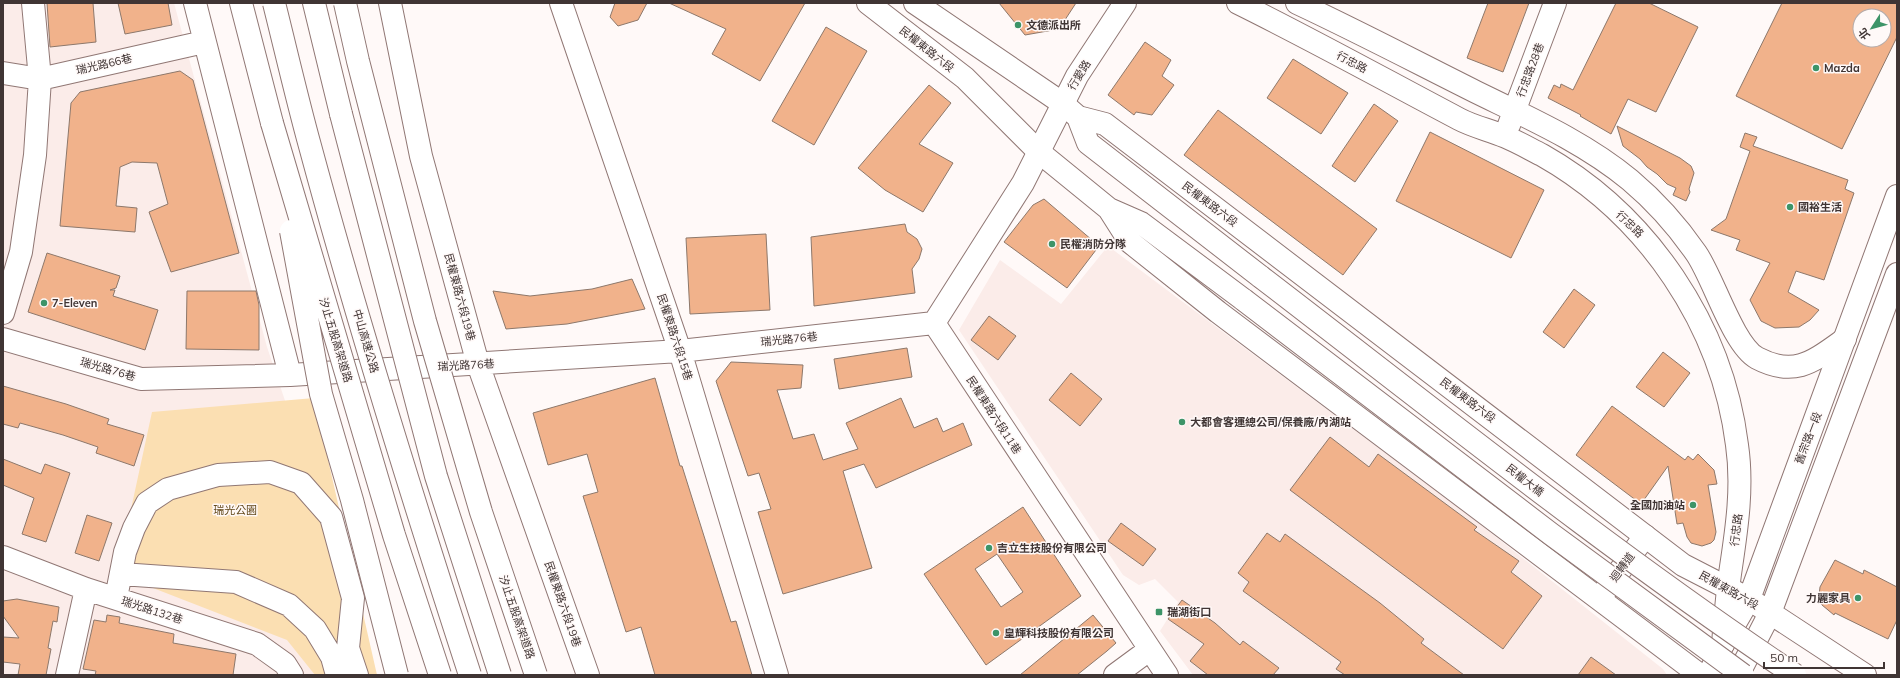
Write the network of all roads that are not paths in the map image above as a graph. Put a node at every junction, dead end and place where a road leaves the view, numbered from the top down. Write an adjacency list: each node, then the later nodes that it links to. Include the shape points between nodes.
1 (33, 3): 17 (main road)
2 (196, 3): 15 (main road)
3 (241, 3): 20 (main road, 汐止五股高架道路)
4 (274, 3): 50 (main road, 中山高速公路, bridge, via 341,255 415,505)
5 (314, 3): 51 (main road, bridge, via 436,476)
6 (345, 3): 52 (main road, 汐止五股高架道路, bridge, via 425,321 481,512)
7 (390, 3): 31 (main road, 民權東路六段19巷, via 422,156)
8 (561, 3): 30 (main road, 民權東路六段15巷)
9 (868, 3): 22 (main road, 民權東路六段, via 964,78)
10 (915, 3): 18 (main road, 民權東路六段)
11 (1125, 3): 18 (main road, 行愛路, via 1078,76)
12 (1238, 3): 21 (main road, 行忠路, via 1463,121)
13 (1297, 3): 19 (main road)
14 (1555, 3): 19 (main road, 行忠路28巷)
15 (204, 42): 17 (main road, 瑞光路66巷); 32 (main road)
16 (3, 73): 17 (main road, 瑞光路66巷)
17 (40, 79): 26 (main road, via 35,155 22,245)
18 (1070, 110): 22 (main road, 行愛路); 33 (main road, 民權東路六段, via 1105,124); 61 (main road, 民權大橋, bridge, via 1088,143 1569,514 1698,609)
19 (1514, 111): 21 (main road, 行忠路28巷); 29 (main road, via 1585,147 1630,180 1666,216 1697,254 1742,345 1754,357 1776,365 1800,367)
20 (272, 123): 48 (main road, bridge, via 312,352); 49 (main road, 汐止五股高架道路, bridge, via 394,535)
21 (1505, 136): 37 (main road, 行忠路, via 1578,178 1616,211 1653,247 1679,283 1700,323 1720,368 1731,406 1738,447 1739,506)
22 (1039, 152): 24 (main road, 民權東路六段); 27 (main road, via 1023,183)
23 (1897, 196): 29 (main road, 舊宗路一段)
24 (1109, 210): 39 (main road, 民權東路六段, via 1130,242 1212,307); 60 (main road, 民權東路六段, bridge, via 1141,223 1551,534)
25 (1897, 274): 41 (main road)
26 (3, 313)
27 (934, 323): 30 (main road, 瑞光路76巷); 43 (main road, 民權東路六段11巷)
28 (3, 339): 32 (main road, 瑞光路76巷, via 142,379)
29 (1845, 339): 40 (main road, 舊宗路一段)
30 (680, 351): 31 (main road, 瑞光路76巷); 54 (main road, 民權東路六段15巷)
31 (478, 364): 32 (main road, 瑞光路76巷); 53 (main road, 民權東路六段19巷)
32 (290, 375)
33 (1645, 536): 37 (main road, 民權東路六段, via 1683,565); 39 (main road, 迴轉道)
34 (3, 557): 36 (main road, 瑞光路132巷)
35 (121, 574): 38 (main road); 46 (main road, via 236,582 289,605 315,629 332,657); 47 (main road, via 134,528 147,503 168,489 218,475 270,472 301,483 331,517 353,598 348,648)
36 (86, 589): 38 (main road, 瑞光路132巷); 44 (main road)
37 (1729, 589): 40 (main road, 民權東路六段); 42 (main road, 行忠路)
38 (116, 598): 45 (main road, 瑞光路132巷, via 257,644 285,664)
39 (1600, 598): 57 (main road, 民權東路六段)
40 (1749, 599): 41 (main road, 民權東路六段); 42 (main road, 舊宗路一段)
41 (1770, 613): 59 (main road); 62 (main road, 民權東路六段)
42 (1722, 646): 58 (main road, 舊宗路一段)
43 (1149, 650): 55 (main road); 56 (main road, 民權東路六段11巷)
44 (67, 675)
45 (292, 675)
46 (337, 675)
47 (358, 675)
48 (397, 675)
49 (440, 675)
50 (470, 675)
51 (500, 675)
52 (536, 675)
53 (588, 675)
54 (778, 675)
55 (1115, 675)
56 (1167, 675)
57 (1700, 675)
58 (1709, 675)
59 (1738, 675)
60 (1743, 675)
61 (1795, 675)
62 (1865, 675)

